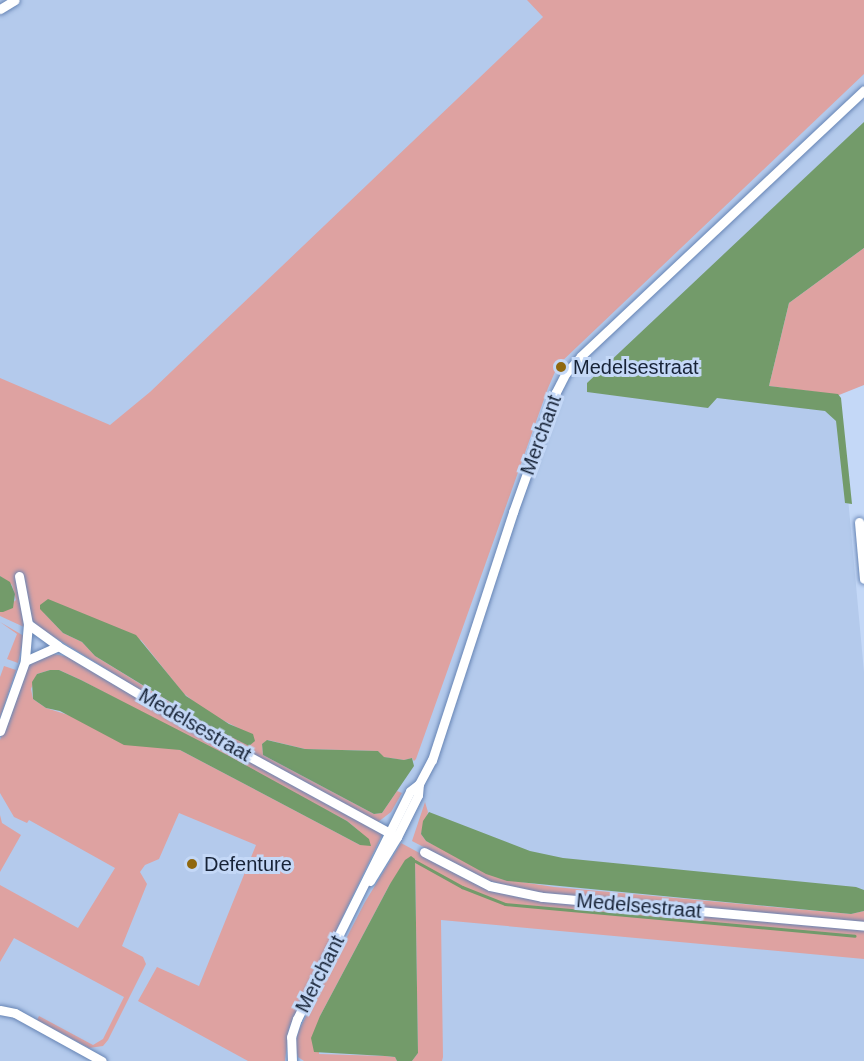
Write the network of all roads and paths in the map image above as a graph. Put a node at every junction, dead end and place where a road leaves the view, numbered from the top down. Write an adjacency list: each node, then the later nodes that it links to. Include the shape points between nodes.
1 (15, 0): 2 (street)
2 (0, 9)
3 (864, 90): 11 (street, Merchant, via 565,374 513,512 432,760 419,784 418,795)
4 (859, 522): 6 (street)
5 (19, 576): 7 (street)
6 (864, 579)
7 (28, 624): 8 (street, Medelsestraat); 9 (street)
8 (58, 646): 9 (street); 11 (street, Medelsestraat, via 213,738)
9 (25, 661): 10 (street)
10 (0, 731)
11 (393, 835): 16 (street, Merchant, via 381,866 363,890 297,1019 291,1036)
12 (424, 852): 13 (street, Medelsestraat, via 490,886 542,897)
13 (864, 926)
14 (0, 1010): 15 (street, via 15,1013)
15 (102, 1061)
16 (292, 1061)

